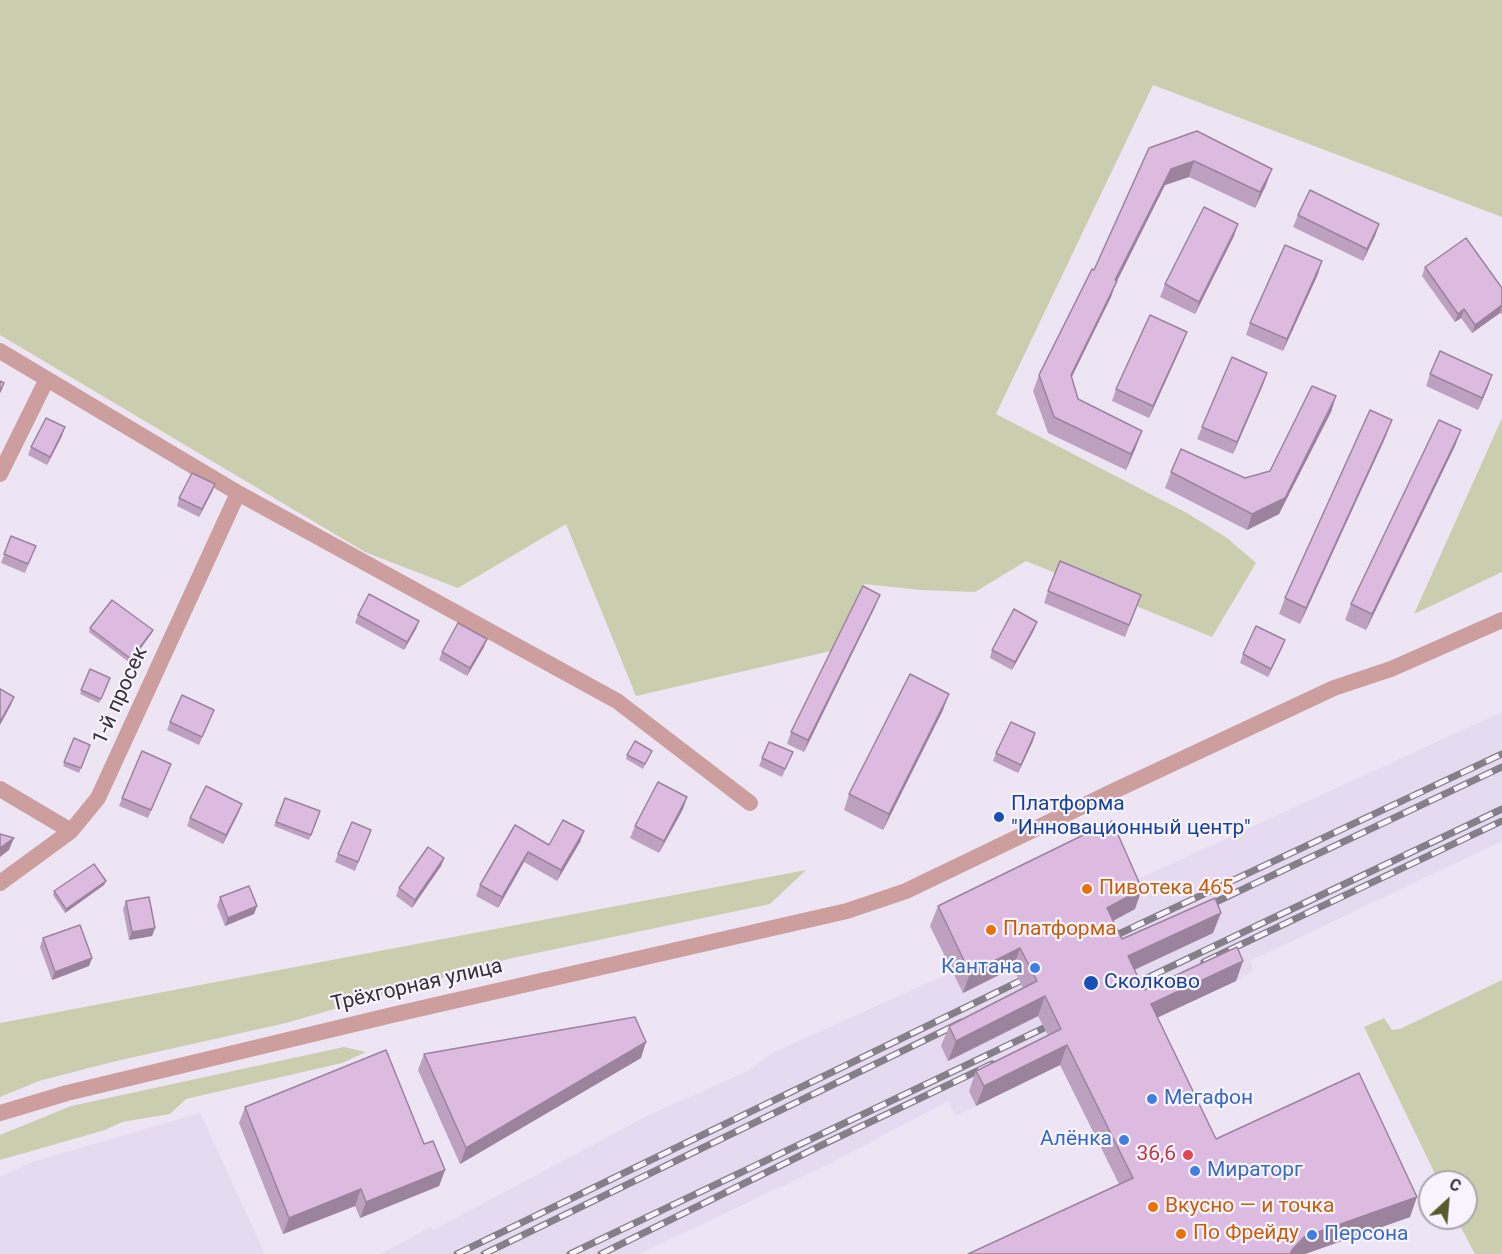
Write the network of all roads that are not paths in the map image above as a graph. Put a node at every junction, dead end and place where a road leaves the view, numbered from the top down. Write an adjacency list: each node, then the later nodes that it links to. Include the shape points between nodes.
1 (0, 351): 2 (street)
2 (47, 379): 3 (street); 4 (street)
3 (0, 474)
4 (238, 493): 7 (street, via 617,701); 8 (street, 1-й просек, via 111,772 98,798)
5 (1502, 620): 10 (street, Трёхгорная улица, via 1391,669 1334,688 906,891 847,911 334,1028 66,1092)
6 (0, 789): 8 (street)
7 (750, 803)
8 (71, 831): 9 (street, 1-й просек)
9 (0, 883)
10 (0, 1113)

